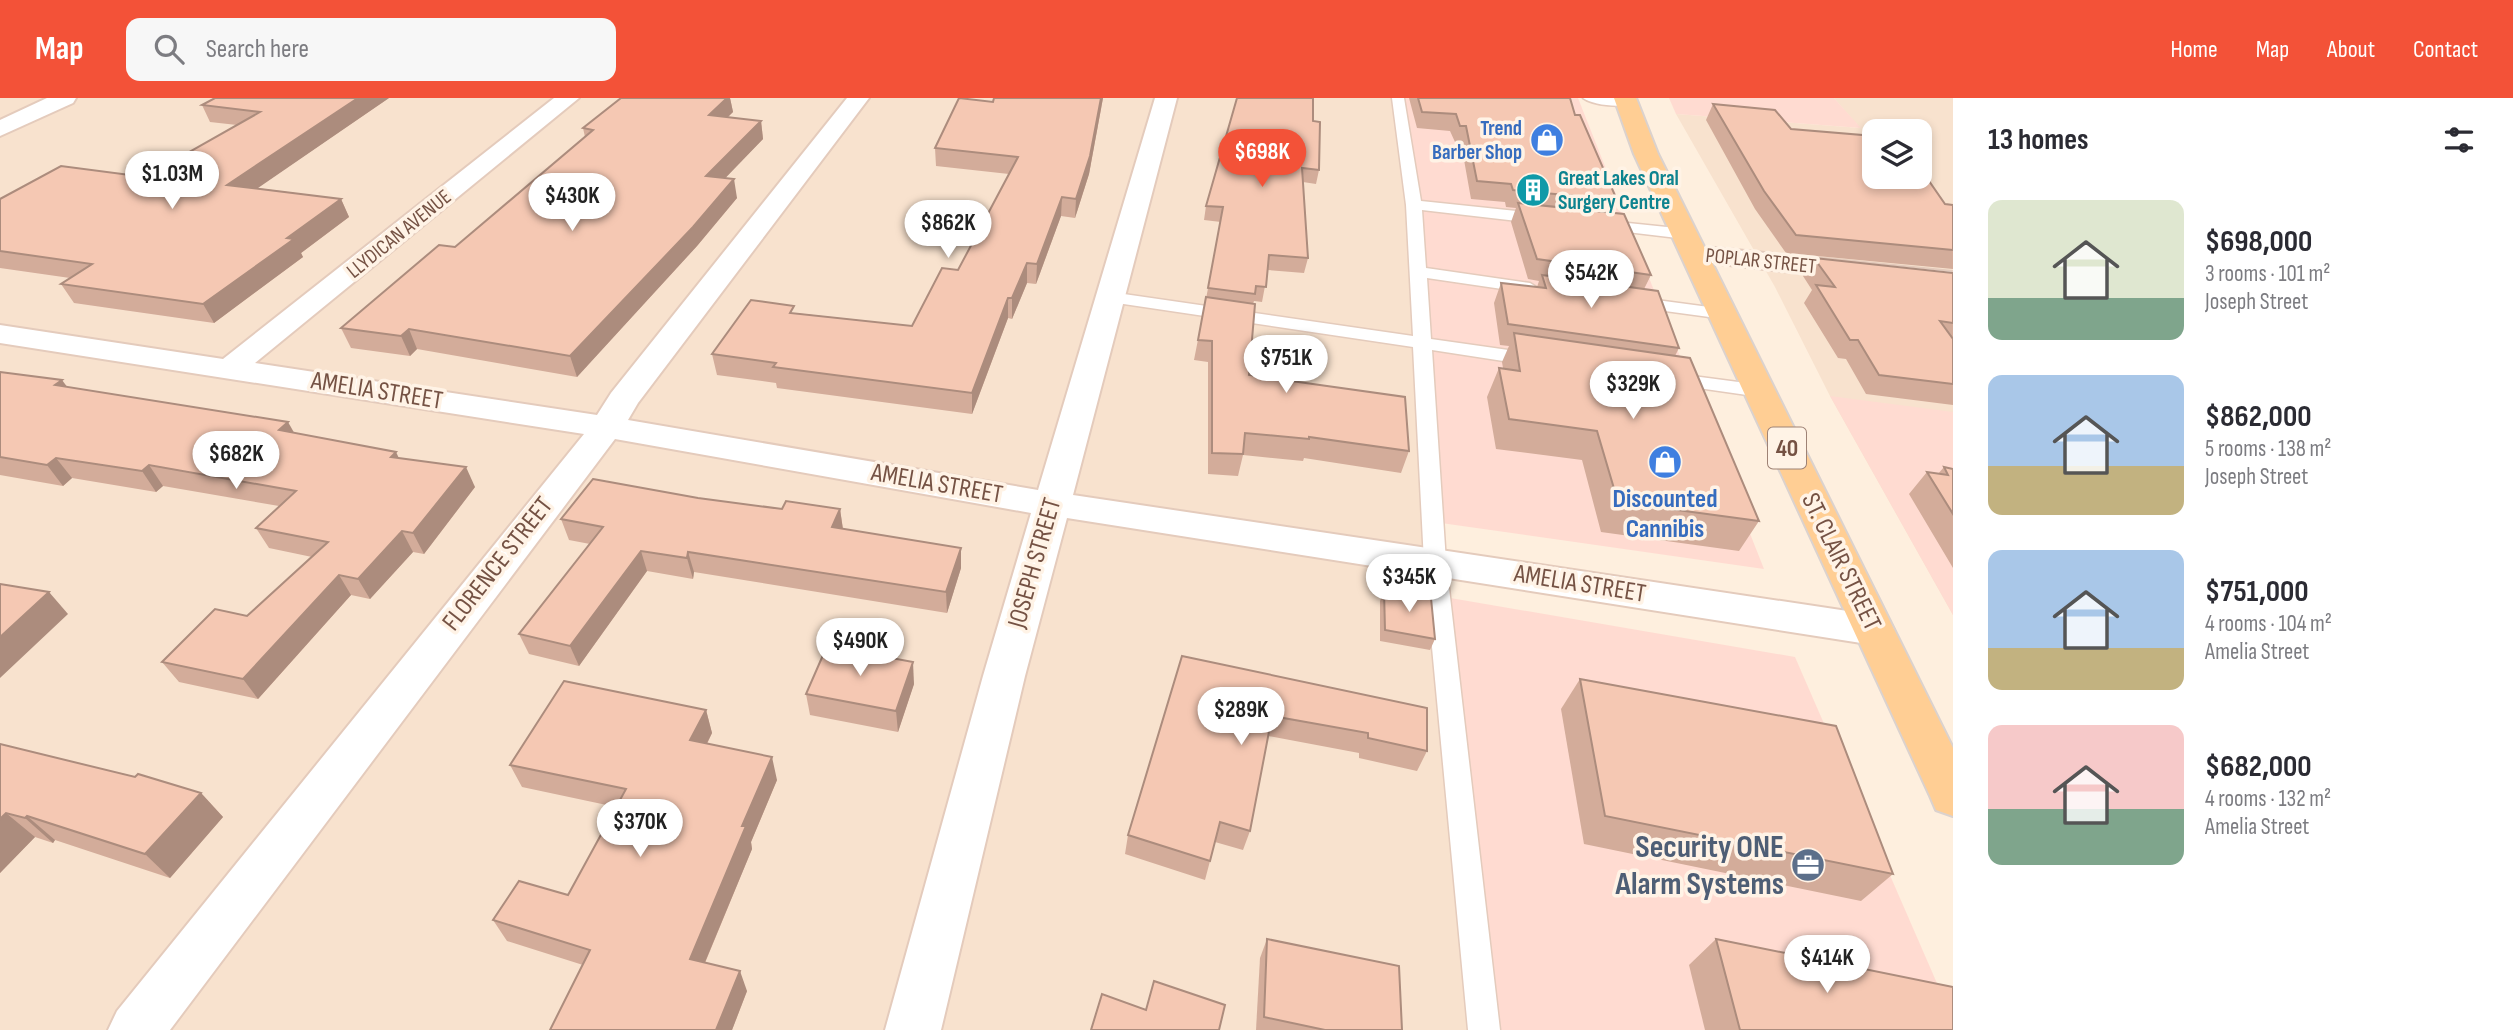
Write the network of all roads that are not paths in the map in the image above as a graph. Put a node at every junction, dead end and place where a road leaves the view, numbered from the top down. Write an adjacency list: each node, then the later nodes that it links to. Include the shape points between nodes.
1 (65, 98): 8 (street)
2 (568, 98): 22 (street, LLYDICAN AVENUE)
3 (858, 98): 25 (street, FLORENCE STREET, via 623,400)
4 (1166, 98): 16 (street, JOSEPH STREET)
5 (1398, 98): 9 (lane)
6 (1589, 98): 7 (lane)
7 (1626, 100): 12 (main road, ST. CLAIR STREET / 40, via 1646,154)
8 (0, 129)
9 (1413, 205): 10 (lane); 13 (lane)
10 (1558, 220)
11 (1585, 223): 12 (lane)
12 (1691, 244): 14 (street, POPLAR STREET); 18 (main road, ST. CLAIR STREET / 40)
13 (1418, 272): 15 (lane); 20 (lane)
14 (1953, 281)
15 (1550, 290)
16 (1110, 297): 20 (lane); 26 (street, JOSEPH STREET)
17 (1617, 300): 18 (lane)
18 (1724, 314): 24 (main road, ST. CLAIR STREET / 40)
19 (0, 334): 22 (street, AMELIA STREET)
20 (1422, 343): 21 (lane); 27 (lane)
21 (1556, 362)
22 (229, 369): 25 (street, AMELIA STREET)
23 (1650, 376): 24 (lane)
24 (1761, 391): 28 (main road, ST. CLAIR STREET / 40)
25 (607, 427): 26 (street, AMELIA STREET); 30 (street, FLORENCE STREET)
26 (1052, 503): 27 (street, AMELIA STREET); 31 (street, JOSEPH STREET)
27 (1435, 562): 28 (street, AMELIA STREET); 32 (lane)
28 (1874, 630): 29 (main road, ST. CLAIR STREET / 40)
29 (1951, 788)
30 (136, 1030)
31 (913, 1030)
32 (1484, 1030)

